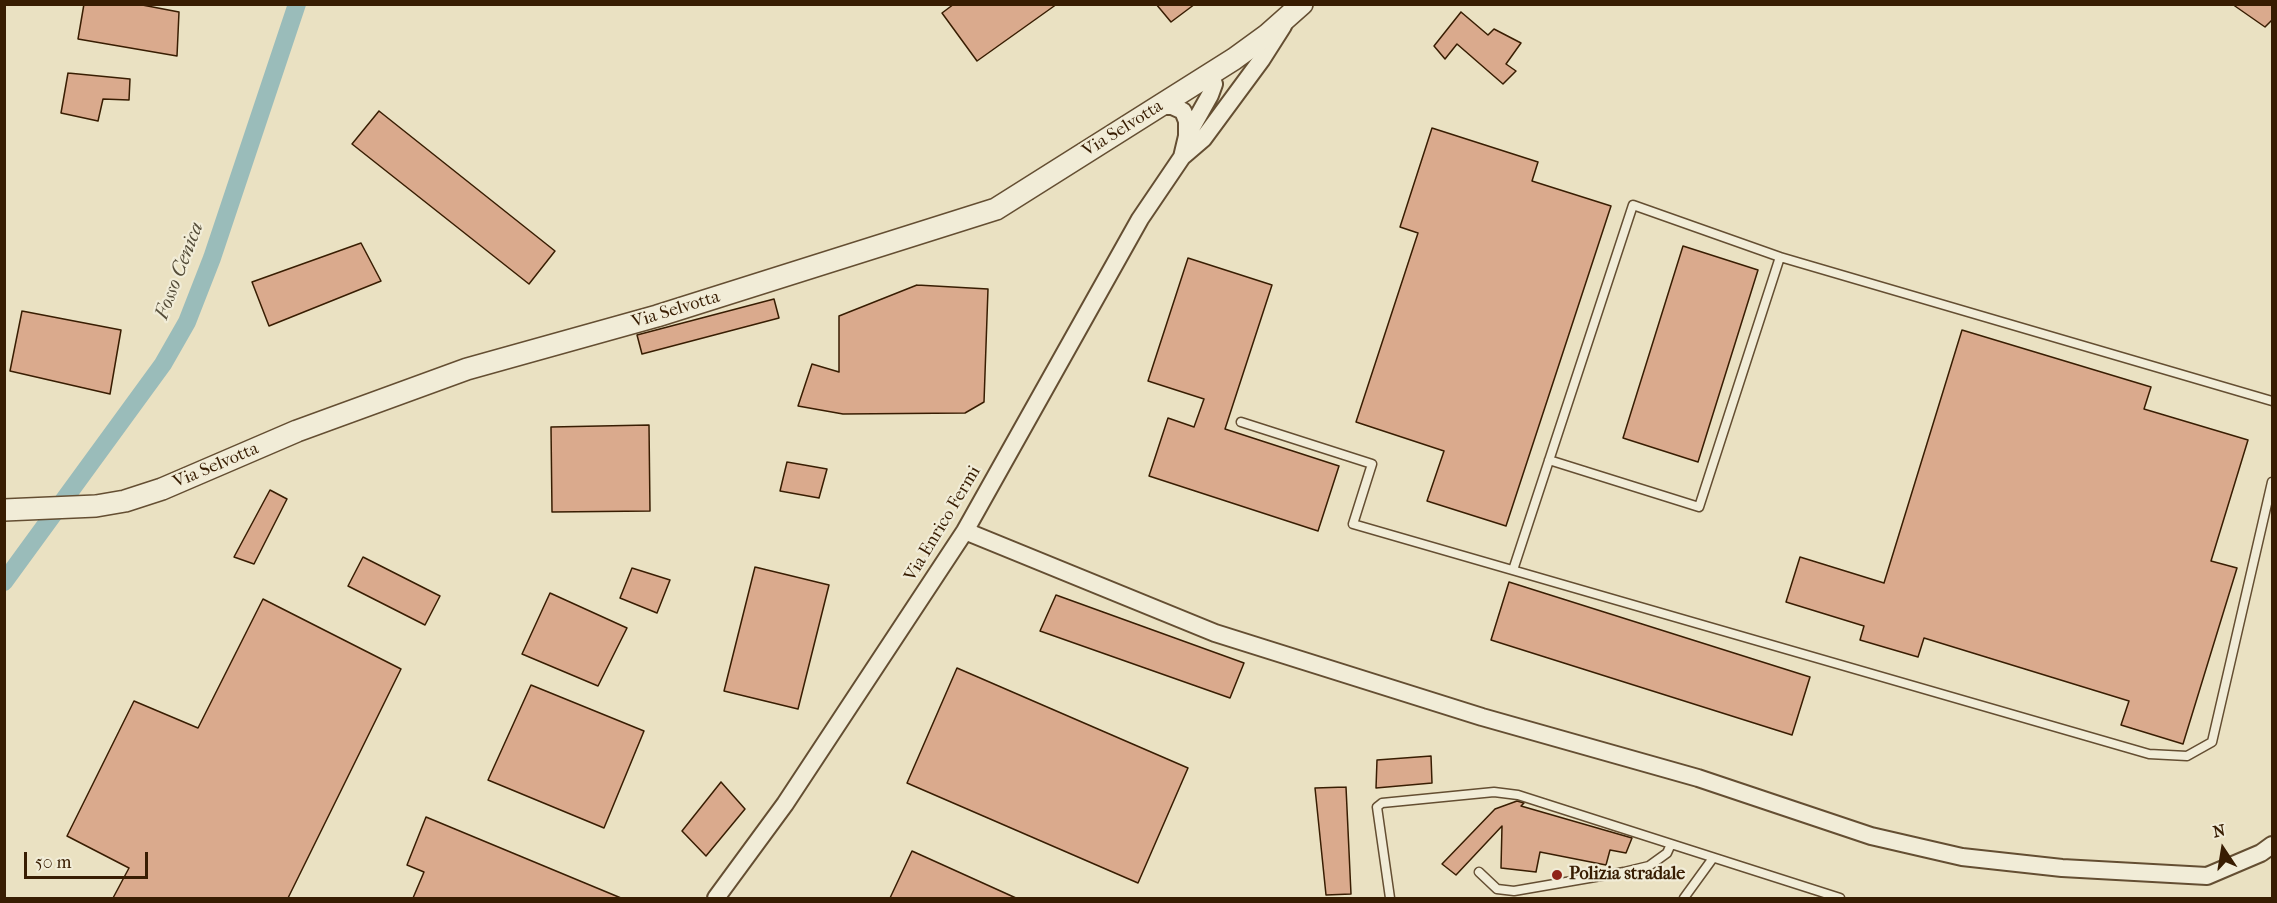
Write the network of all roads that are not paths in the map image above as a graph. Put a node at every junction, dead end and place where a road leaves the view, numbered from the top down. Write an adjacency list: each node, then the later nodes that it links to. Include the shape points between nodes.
1 (1296, 10): 2 (street, Via Selvotta); 3 (street, Via Enrico Fermi)
2 (1209, 75): 3 (street, via 1226,80 1231,91); 4 (street, Via Selvotta); 5 (street, Via Enrico Fermi, via 1214,84)
3 (1228, 105): 6 (street, Via Enrico Fermi, via 1203,139)
4 (1160, 106): 5 (street, via 1182,111); 12 (street, Via Selvotta, via 996,209 657,316 467,369 297,431 125,501)
5 (1187, 136): 6 (street, Via Enrico Fermi)
6 (1182, 157): 13 (street, Via Enrico Fermi, via 1140,219)
7 (1780, 257): 8 (lane); 10 (lane, via 1699,507); 10 (lane, via 1633,205)
8 (2272, 401)
9 (1241, 422): 14 (lane, via 1372,464 1353,524)
10 (1549, 460): 14 (lane)
11 (2272, 482): 14 (lane, via 2212,742 2187,756 2149,754)
12 (13, 510)
13 (965, 531): 16 (street, via 1215,633 1482,717 1698,778 1870,836 1973,858 2062,868 2207,876); 19 (street, Via Enrico Fermi, via 785,804)
14 (1513, 570)
15 (1671, 844): 17 (lane); 18 (lane, via 1661,859 1649,866 1514,891 1497,889); 20 (lane, via 1518,795 1478,792 1382,803 1376,813)
16 (2272, 845)
17 (1713, 858): 21 (lane); 22 (lane)
18 (1479, 872)
19 (716, 898)
20 (1390, 898)
21 (1684, 898)
22 (1840, 898)

